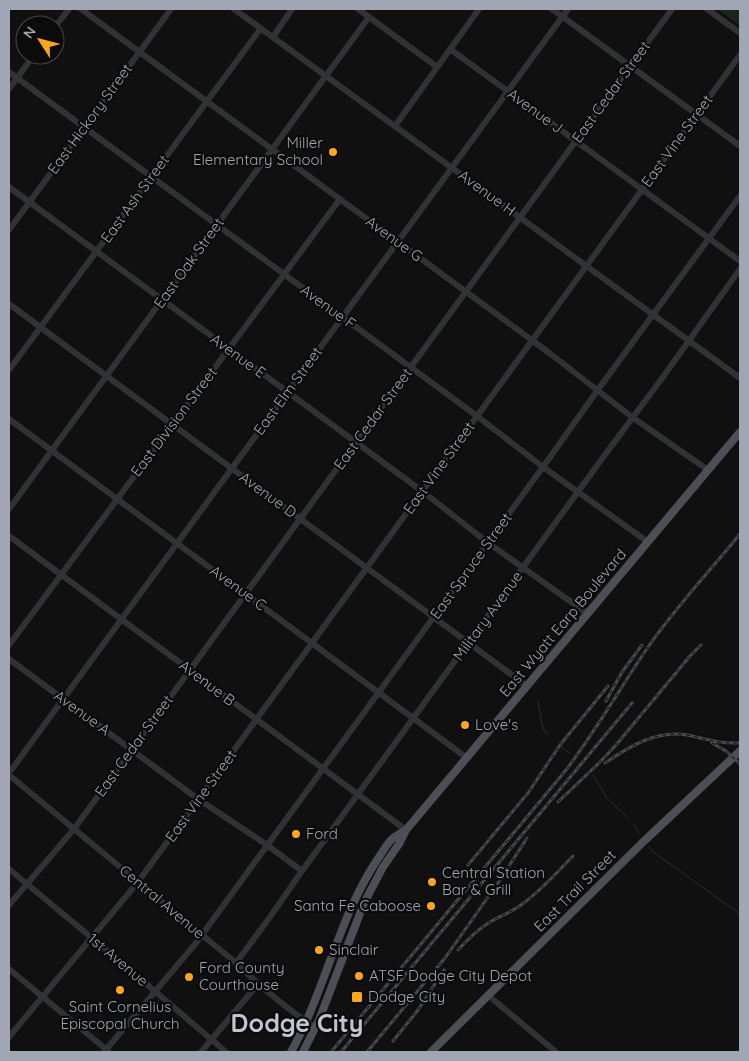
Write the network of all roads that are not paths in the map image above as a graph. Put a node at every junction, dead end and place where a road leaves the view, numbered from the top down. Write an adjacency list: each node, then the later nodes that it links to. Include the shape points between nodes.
1 (80, 9): 17 (street, Avenue G)
2 (171, 9): 17 (street, East Hickory Street)
3 (234, 9): 13 (street, Avenue H)
4 (292, 9): 15 (street)
5 (358, 9): 12 (street)
6 (479, 9): 16 (street)
7 (552, 9): 11 (street)
8 (568, 9): 11 (street, East Elm Street)
9 (672, 9): 20 (street, East Cedar Street)
10 (707, 9): 14 (street)
11 (562, 16): 20 (street); 26 (street, East Elm Street)
12 (369, 17): 21 (street); 23 (street, East Oak Street)
13 (261, 28): 15 (street, Avenue H); 27 (street, East Ash Street)
14 (740, 33)
15 (273, 37): 23 (street, Avenue H)
16 (450, 49): 21 (street); 26 (street, Avenue J)
17 (139, 52): 27 (street, Avenue G); 30 (street, East Hickory Street)
18 (740, 55): 28 (street, East Vine Street)
19 (27, 65): 24 (street)
20 (630, 66): 28 (street); 31 (street, East Cedar Street)
21 (437, 67): 29 (street)
22 (9, 72): 24 (street, Avenue F)
23 (326, 76): 29 (street, Avenue H); 33 (street, East Oak Street)
24 (17, 78): 25 (street); 30 (street, Avenue F)
25 (9, 90)
26 (508, 91): 31 (street, Avenue J); 34 (street, East Elm Street)
27 (207, 101): 33 (street, Avenue G); 35 (street, East Ash Street)
28 (696, 115): 32 (street); 37 (street, East Vine Street)
29 (395, 126): 34 (street, Avenue H)
30 (84, 127): 35 (street, Avenue F); 40 (street, East Hickory Street)
31 (576, 141): 37 (street, Avenue J); 41 (street, East Cedar Street)
32 (740, 146)
33 (272, 150): 39 (street, Avenue G); 42 (street, East Oak Street)
34 (452, 167): 41 (street, Avenue H); 45 (street, East Elm Street)
35 (151, 177): 42 (street, Avenue F); 46 (street, East Ash Street)
36 (9, 187): 40 (street, Avenue E)
37 (642, 189): 44 (street, Avenue J); 48 (street, East Vine Street)
38 (740, 196): 44 (street, East Spruce Street)
39 (340, 199): 45 (street, Avenue G); 50 (street, East Division Street)
40 (29, 202): 43 (street, East Hickory Street); 46 (street, Avenue E)
41 (520, 217): 48 (street, Avenue H); 51 (street, East Cedar Street)
42 (217, 225): 50 (street, Avenue F); 52 (street, East Oak Street)
43 (9, 230)
44 (709, 238): 47 (street, Avenue J); 54 (street, East Spruce Street)
45 (398, 242): 51 (street, Avenue G); 55 (street, East Elm Street)
46 (96, 252): 52 (street, Avenue E); 56 (street, East Ash Street)
47 (740, 261)
48 (586, 266): 54 (street, Avenue H); 57 (street, East Vine Street)
49 (740, 269): 58 (street, Military Avenue)
50 (284, 274): 55 (street, Avenue F); 59 (street, East Division Street)
51 (466, 292): 57 (street, Avenue G); 60 (street, East Cedar Street)
52 (162, 300): 59 (street, Avenue E); 62 (street, East Oak Street)
53 (9, 304): 56 (street, Avenue D)
54 (654, 315): 58 (street, Avenue H); 64 (street, East Spruce Street)
55 (342, 317): 60 (street, Avenue F); 65 (street, East Elm Street)
56 (40, 327): 61 (street, East Ash Street); 62 (street, Avenue D)
57 (532, 340): 64 (street, Avenue G); 66 (street, East Vine Street)
58 (688, 340): 63 (street, Avenue H); 67 (street, Military Avenue)
59 (229, 349): 65 (street, Avenue E); 69 (street, East Division Street)
60 (410, 367): 66 (street, Avenue F); 71 (street, East Cedar Street)
61 (9, 370)
62 (106, 376): 69 (street, Avenue D); 72 (street, East Oak Street)
63 (740, 378)
64 (598, 390): 67 (street, Avenue G); 73 (street, East Spruce Street)
65 (287, 392): 71 (street, Avenue E); 74 (street, East Elm Street)
66 (477, 416): 73 (street, Avenue F); 76 (street, East Vine Street)
67 (632, 417): 75 (street, Avenue G); 77 (street, Military Avenue)
68 (9, 419): 72 (street, Avenue C)
69 (173, 425): 74 (street, Avenue D); 78 (street, East Division Street)
70 (740, 432): 75 (main road, East Wyatt Earp Boulevard)
71 (356, 442): 76 (street, Avenue E); 80 (street, East Cedar Street)
72 (52, 451): 78 (street, Avenue C); 79 (street, East Oak Street)
73 (543, 467): 77 (street, Avenue F); 82 (street, East Spruce Street)
74 (232, 468): 80 (street, Avenue D); 84 (street, East Elm Street)
75 (708, 470): 83 (main road, East Wyatt Earp Boulevard)
76 (422, 492): 82 (street, Avenue E); 85 (street, East Vine Street)
77 (578, 492): 83 (street, Avenue F); 86 (street, Military Avenue)
78 (117, 499): 84 (street, Avenue C); 87 (street, East Division Street)
79 (9, 509)
80 (300, 519): 85 (street, Avenue D); 88 (street, East Cedar Street)
81 (9, 536): 87 (street, Avenue B)
82 (487, 542): 86 (street, Avenue E); 90 (street, East Spruce Street)
83 (648, 542): 89 (main road, East Wyatt Earp Boulevard)
84 (177, 543): 88 (street, Avenue C); 91 (street, East Elm Street)
85 (367, 568): 90 (street, Avenue D); 92 (street, East Vine Street)
86 (523, 568): 89 (street, Avenue E); 93 (street, Military Avenue)
87 (61, 575): 91 (street, Avenue B); 94 (street, East Division Street)
88 (245, 594): 92 (street, Avenue C); 96 (street, East Cedar Street)
89 (588, 614): 97 (main road, East Wyatt Earp Boulevard)
90 (434, 617): 93 (street, Avenue D); 98 (street, East Spruce Street)
91 (121, 619): 96 (street, Avenue B); 99 (street, East Elm Street)
92 (312, 643): 98 (street, Avenue C); 101 (street, East Vine Street)
93 (468, 643): 97 (street, Avenue D); 100 (street, Military Avenue)
94 (9, 646)
95 (9, 660): 99 (street, Avenue A)
96 (190, 670): 101 (street, Avenue B); 102 (street, East Cedar Street)
97 (527, 686): 104 (main road, East Wyatt Earp Boulevard)
98 (379, 692): 100 (street, Avenue C); 105 (street, East Spruce Street)
99 (63, 699): 102 (street, Avenue A); 106 (street, East Elm Street)
100 (413, 718): 104 (street, Avenue C); 107 (street, Military Avenue)
101 (256, 719): 105 (street, Avenue B); 108 (street, East Vine Street)
102 (132, 750): 108 (street, Avenue A); 109 (street, East Cedar Street)
103 (740, 751): 123 (main road, East Trail Street, via 655,830)
104 (467, 758): 110 (main road, East Wyatt Earp Boulevard)
105 (323, 769): 107 (street, Avenue B); 111 (street, East Spruce Street)
106 (9, 774): 109 (street, Central Avenue)
107 (357, 794): 110 (street, Avenue B); 113 (street, Military Avenue)
108 (198, 799): 111 (street, Avenue A); 114 (street, East Vine Street)
109 (74, 829): 114 (street, Central Avenue); 115 (street, East Cedar Street)
110 (406, 830): 125 (main road, East Wyatt Earp Boulevard, via 392,839 357,895); 126 (main road, East Wyatt Earp Boulevard, via 364,903)
111 (267, 845): 113 (street, Avenue A); 117 (street, East Spruce Street)
112 (9, 869): 115 (street, 1st Avenue)
113 (302, 871): 119 (street, Military Avenue)
114 (138, 882): 117 (street, Central Avenue); 118 (street, East Vine Street)
115 (26, 884): 116 (street, East Cedar Street); 118 (street, 1st Avenue)
116 (9, 905)
117 (202, 935): 119 (street, Central Avenue); 122 (street, East Spruce Street)
118 (92, 938): 122 (street, 1st Avenue); 124 (street, East Vine Street)
119 (236, 963): 121 (street, Central Avenue)
120 (9, 968): 124 (street)
121 (258, 984): 125 (street, Central Avenue); 128 (street)
122 (155, 992): 128 (street, 1st Avenue); 130 (street, East Spruce Street)
123 (489, 996): 129 (main road, East Trail Street); 135 (street)
124 (42, 997): 127 (street, East Vine Street); 130 (street)
125 (307, 1022): 126 (street, Central Avenue); 133 (main road, East Wyatt Earp Boulevard)
126 (316, 1028): 134 (main road, East Wyatt Earp Boulevard)
127 (9, 1037)
128 (211, 1040): 131 (street); 132 (street, 1st Avenue)
129 (437, 1050)
130 (106, 1052)
131 (201, 1052)
132 (226, 1052)
133 (291, 1052)
134 (303, 1052)
135 (556, 1052)

